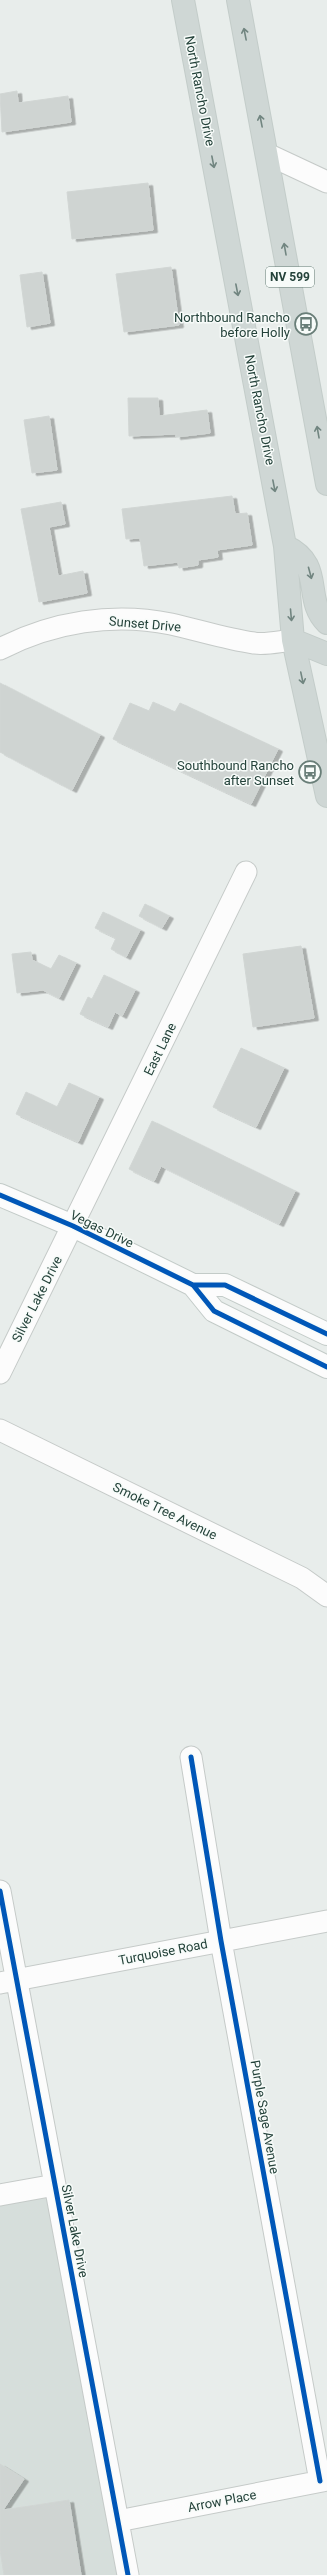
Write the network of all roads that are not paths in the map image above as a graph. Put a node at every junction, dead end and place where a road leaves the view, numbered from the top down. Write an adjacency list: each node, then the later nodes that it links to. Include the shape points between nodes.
1 (183, 0): 6 (main road, North Rancho Drive, one-way to 6)
2 (238, 0): 3 (main road, NV 599, one-way to 2)
3 (267, 154): 4 (street); 5 (main road, NV 599, one-way to 3)
4 (327, 182)
5 (327, 484)
6 (285, 546): 7 (main road, one-way to 7, via 302,556 309,568 319,612); 8 (main road, North Rancho Drive, one-way to 8)
7 (327, 623)
8 (293, 640): 9 (street, Sunset Drive, via 255,644 169,623 124,619 94,620 28,634); 10 (main road); 11 (main road, North Rancho Drive, one-way to 11)
9 (0, 649)
10 (327, 654)
11 (327, 796)
12 (246, 872): 14 (street, East Lane)
13 (0, 1195): 14 (main road, Vegas Drive)
14 (73, 1226): 15 (main road, Vegas Drive); 18 (street, Silver Lake Drive)
15 (193, 1285): 16 (main road, Vegas Drive, via 225,1285); 17 (main road, Vegas Drive, via 214,1311)
16 (327, 1334)
17 (327, 1367)
18 (0, 1373)
19 (0, 1430): 20 (street, Smoke Tree Avenue, via 302,1578)
20 (327, 1596)
21 (191, 1757): 24 (street, Purple Sage Avenue)
22 (0, 1891): 25 (street, Silver Lake Drive)
23 (327, 1921): 24 (street, Turquoise Road)
24 (221, 1941): 25 (street, Turquoise Road); 28 (street, Purple Sage Avenue)
25 (8, 1981): 26 (street, Silver Lake Drive)
26 (55, 2185): 27 (street); 29 (street, Silver Lake Drive)
27 (0, 2195)
28 (323, 2481): 29 (street, Arrow Place)
29 (118, 2521): 30 (street, Silver Lake Drive)
30 (128, 2575)

